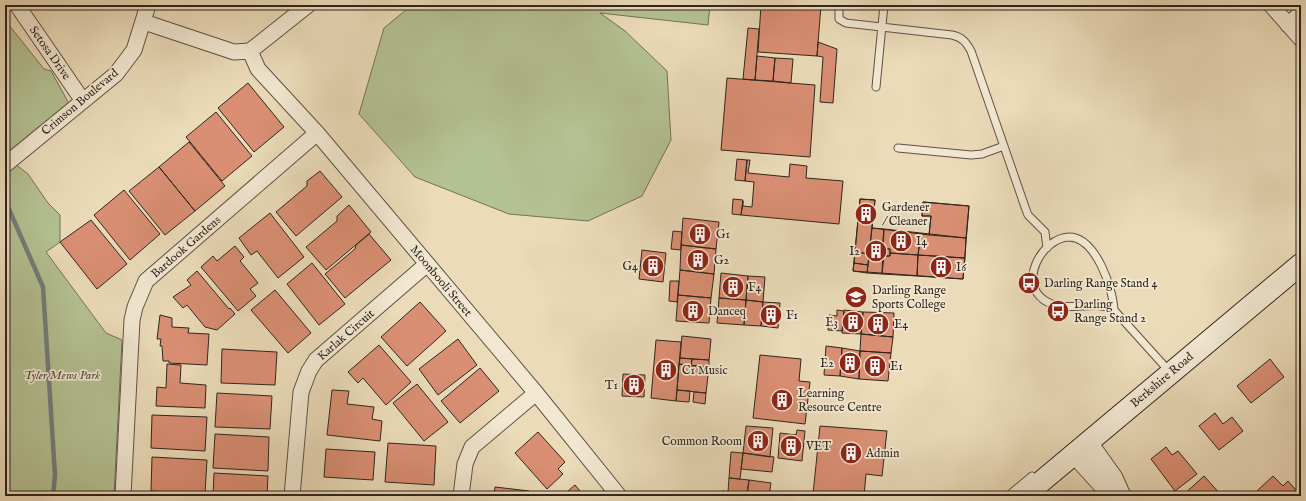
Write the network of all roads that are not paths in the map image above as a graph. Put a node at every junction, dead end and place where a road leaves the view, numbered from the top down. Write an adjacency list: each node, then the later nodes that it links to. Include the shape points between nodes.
1 (17, 5): 14 (street, Setosa Drive)
2 (148, 5): 8 (street, Crimson Boulevard)
3 (308, 5): 12 (street)
4 (839, 5): 10 (lane, via 838,15 841,21)
5 (884, 5): 10 (lane)
6 (1271, 5): 9 (street)
7 (1301, 13): 9 (street)
8 (144, 22): 12 (street, via 234,52); 14 (street, Crimson Boulevard, via 134,50 125,63 116,74)
9 (1288, 25): 11 (street)
10 (882, 27): 13 (lane); 16 (lane, via 952,35 966,42 972,51)
11 (1301, 39)
12 (250, 52): 15 (street, Moonbooli Street, via 258,69)
13 (876, 87)
14 (83, 101): 18 (street, Crimson Boulevard)
15 (317, 133): 20 (street, Moonbooli Street); 28 (street, Bardook Gardens, via 146,282 132,320)
16 (1004, 146): 17 (lane, via 988,153 971,155); 19 (lane, via 1028,215 1045,232)
17 (898, 148)
18 (5, 165)
19 (1047, 248): 22 (lane, via 1053,242 1070,237 1092,250 1108,280); 22 (lane, via 1034,266 1032,275 1034,285 1043,299 1058,306 1096,304)
20 (427, 264): 24 (street, Moonbooli Street); 29 (street, Karlak Circuit, via 316,360 308,371 302,392)
21 (1301, 264): 23 (main road, Berkshire Road)
22 (1114, 310): 23 (lane)
23 (1164, 370): 25 (main road, Berkshire Road)
24 (536, 393): 30 (street, via 472,447 465,464); 31 (street, Moonbooli Street)
25 (1082, 448): 27 (street, via 1113,478); 33 (main road, Berkshire Road)
26 (1038, 471): 32 (lane)
27 (1119, 495)
28 (123, 496)
29 (292, 496)
30 (461, 496)
31 (619, 496)
32 (1008, 496)
33 (1024, 496)

